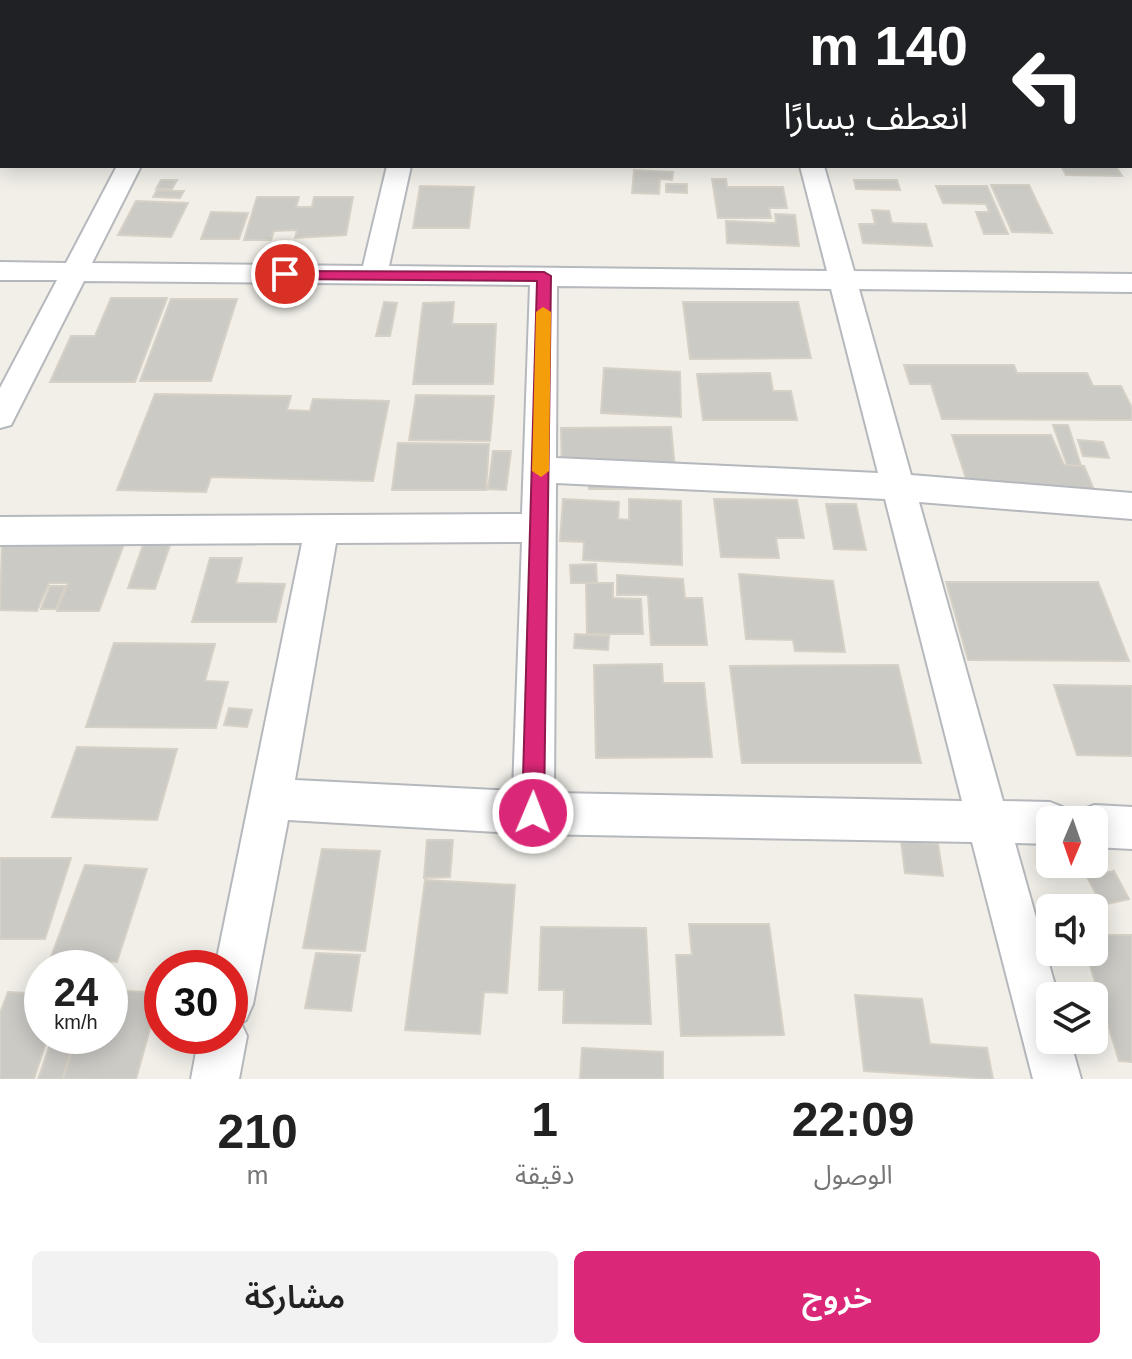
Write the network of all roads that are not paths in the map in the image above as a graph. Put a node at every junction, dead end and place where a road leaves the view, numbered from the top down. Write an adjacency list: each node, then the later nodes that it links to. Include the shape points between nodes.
1 (128, 168): 5 (street)
2 (399, 168): 6 (street)
3 (813, 168): 8 (street)
4 (0, 271): 5 (street)
5 (78, 272): 6 (street); 10 (street)
6 (374, 275): 7 (street)
7 (544, 276): 8 (street); 11 (street)
8 (842, 280): 9 (street); 12 (street)
9 (1132, 283)
10 (0, 417)
11 (541, 470): 12 (street); 14 (street)
12 (898, 487): 13 (street); 19 (street)
13 (1132, 506)
14 (540, 528): 16 (street); 18 (street)
15 (0, 531): 16 (street)
16 (321, 532): 17 (street)
17 (272, 799): 18 (street); 23 (street)
18 (533, 813): 19 (street)
19 (990, 819): 20 (street); 26 (street)
20 (1036, 822)
21 (1108, 827): 22 (street)
22 (1132, 828)
23 (241, 950)
24 (220, 1054): 25 (street)
25 (215, 1079)
26 (1057, 1079)

